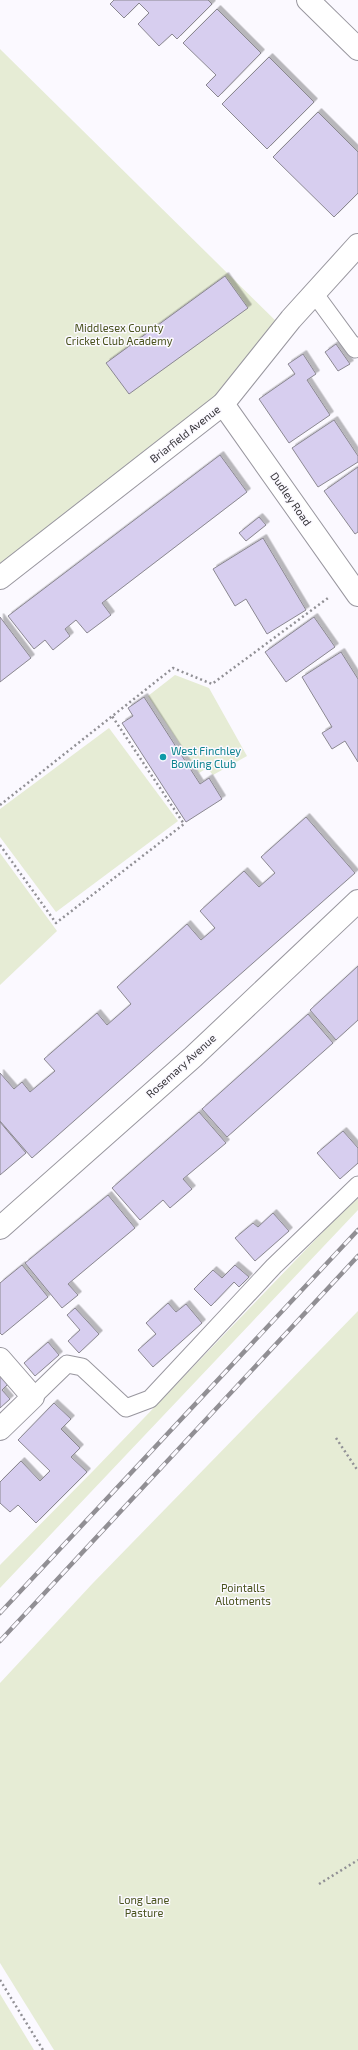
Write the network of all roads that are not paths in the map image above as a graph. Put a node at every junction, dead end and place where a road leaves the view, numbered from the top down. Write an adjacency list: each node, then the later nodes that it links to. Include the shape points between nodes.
1 (308, 0): 2 (street)
2 (358, 49)
3 (358, 245): 4 (street, Briarfield Avenue)
4 (314, 293): 5 (lane, via 355,349); 6 (street, Briarfield Avenue, via 290,319)
5 (358, 346)
6 (224, 404): 7 (street, Briarfield Avenue); 8 (street, Dudley Road)
7 (0, 578)
8 (354, 588)
9 (358, 901): 11 (street, Rosemary Avenue, via 193,1057)
10 (358, 1185): 13 (lane, via 274,1266 150,1399 126,1408 82,1367 67,1364)
11 (0, 1228)
12 (0, 1359): 13 (street)
13 (33, 1397): 14 (street)
14 (0, 1429)

